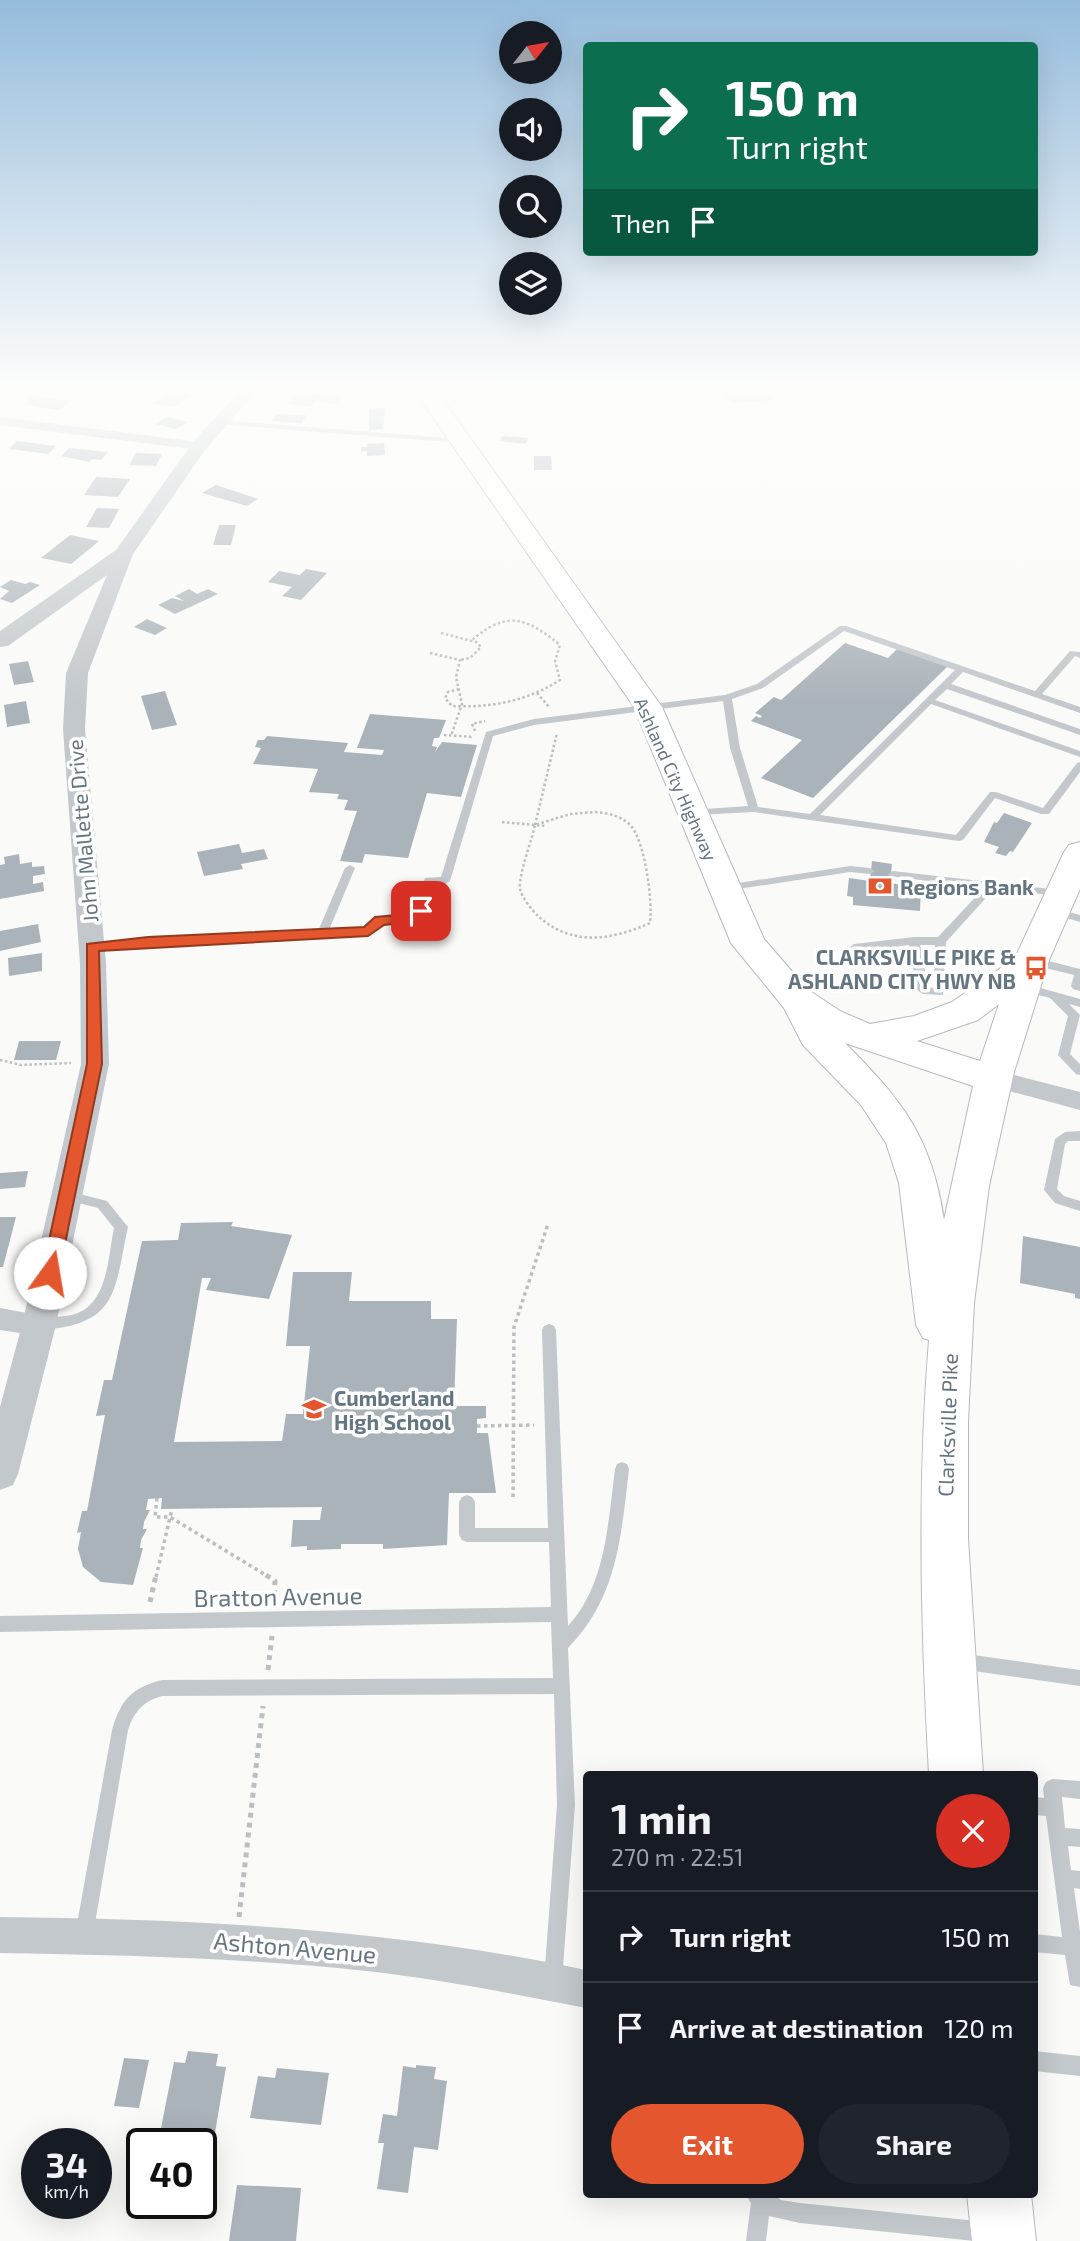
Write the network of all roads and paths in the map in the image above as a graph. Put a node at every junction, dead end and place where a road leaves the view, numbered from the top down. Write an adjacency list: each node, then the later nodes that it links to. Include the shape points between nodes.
1 (165, 495): 3 (street)
2 (499, 495): 18 (main road, Ashland City Highway)
3 (118, 561): 5 (street); 44 (street, John Mallette Drive, via 76,673 74,729)
4 (441, 633): 6 (path)
5 (0, 641)
6 (471, 641): 9 (path, via 481,647 470,658); 13 (path, via 485,626 498,621 523,620 537,625 560,645 555,661 561,680)
7 (430, 653): 9 (path)
8 (1080, 655): 14 (lane, via 1073,653)
9 (460, 660): 12 (path)
10 (961, 669): 11 (lane); 14 (lane); 15 (lane, via 843,628 760,686)
11 (946, 685): 16 (lane); 22 (lane)
12 (459, 689): 17 (path); 17 (path, via 445,698 452,706)
13 (537, 693): 17 (path, via 492,705); 20 (path)
14 (1037, 694): 19 (lane)
15 (727, 698): 18 (lane); 28 (lane, via 735,748)
16 (930, 701): 26 (lane); 30 (lane)
17 (461, 706): 24 (path)
18 (648, 707): 25 (lane, via 534,722); 29 (main road, Ashland City Highway)
19 (1080, 710)
20 (555, 714)
21 (558, 727): 32 (path)
22 (1080, 732)
23 (444, 735): 24 (path)
24 (451, 736): 25 (path)
25 (487, 738): 41 (lane, via 445,881 429,880 421,911 413,918 380,921 368,932)
26 (1080, 754)
27 (1080, 765): 30 (lane, via 1045,812 993,794 959,838)
28 (754, 808): 29 (lane); 30 (lane)
29 (695, 812): 39 (main road, Ashland City Highway)
30 (814, 816)
31 (502, 822): 32 (path)
32 (535, 825): 32 (path, via 520,888 527,907 560,932 596,937 620,936 650,923 653,906 637,838 628,823 599,812 562,814); 33 (path)
33 (546, 826)
34 (1080, 852): 40 (main road, Clarksville Pike)
35 (350, 868): 41 (lane)
36 (870, 871): 39 (lane, via 850,869)
37 (893, 874): 38 (lane)
38 (991, 886): 40 (lane); 43 (lane)
39 (725, 888): 49 (main road, Ashland City Highway, via 748,943)
40 (1064, 908): 47 (main road, Clarksville Pike)
41 (323, 934): 44 (lane)
42 (914, 941): 43 (lane); 43 (lane, via 923,990 932,993 939,992); 45 (lane)
43 (942, 941)
44 (92, 947): 53 (street, John Mallette Drive)
45 (854, 948)
46 (1080, 974): 47 (lane); 48 (lane)
47 (1037, 981): 50 (lane); 51 (main road, via 919,1028); 54 (lane, via 1074,1015 1064,1055); 55 (main road, Clarksville Pike)
48 (1080, 987)
49 (794, 998): 51 (main road, Ashland City Highway); 64 (main road, via 816,1036 874,1095 904,1140 919,1183)
50 (1080, 1003)
51 (867, 1038): 55 (main road, Ashland City Highway)
52 (0, 1060): 53 (path, via 20,1065)
53 (95, 1064): 58 (street, John Mallette Drive)
54 (1080, 1071)
55 (991, 1078): 56 (street); 64 (main road, Clarksville Pike, via 963,1218)
56 (1080, 1101)
57 (1080, 1136): 59 (lane, via 1059,1142 1050,1190 1060,1200)
58 (68, 1196): 62 (street, John Mallette Drive); 62 (lane, via 103,1204 121,1227 111,1272 94,1310 67,1322)
59 (1080, 1206)
60 (548, 1224): 65 (path, via 514,1327)
61 (0, 1319): 62 (street)
62 (39, 1325): 69 (street, John Mallette Drive)
63 (549, 1330): 66 (lane)
64 (948, 1385): 78 (main road, Clarksville Pike)
65 (514, 1425): 66 (path); 67 (path); 70 (path)
66 (552, 1425): 73 (lane)
67 (477, 1426)
68 (622, 1469): 77 (lane, via 610,1558 600,1592 579,1629)
69 (0, 1474)
70 (513, 1497)
71 (467, 1502): 73 (lane, via 467,1535)
72 (172, 1509): 75 (path)
73 (555, 1535): 74 (lane)
74 (557, 1614): 75 (lane, Bratton Avenue); 77 (lane)
75 (146, 1621): 76 (lane, Bratton Avenue)
76 (0, 1624)
77 (559, 1646): 80 (lane)
78 (946, 1659): 79 (lane); 81 (main road, Clarksville Pike)
79 (1080, 1678)
80 (561, 1686): 90 (lane, via 162,1688 138,1696 120,1730); 94 (lane)
81 (956, 1771)
82 (1080, 1790): 84 (lane, via 1052,1788)
83 (1038, 1806): 84 (lane)
84 (1054, 1808): 85 (lane)
85 (1058, 1836): 86 (lane); 87 (lane)
86 (1080, 1838)
87 (1072, 1879): 88 (lane)
88 (1075, 1922): 92 (lane)
89 (0, 1935): 90 (street, Ashton Avenue)
90 (84, 1936): 94 (street, Ashton Avenue, via 361,1952)
91 (1038, 1943): 92 (lane)
92 (1073, 1947): 93 (lane)
93 (1080, 1978)
94 (569, 1985)
95 (1038, 2061): 96 (lane)
96 (1080, 2066)
97 (758, 2198): 98 (lane, via 777,2209 800,2213); 99 (lane)
98 (1002, 2223)
99 (755, 2241)

